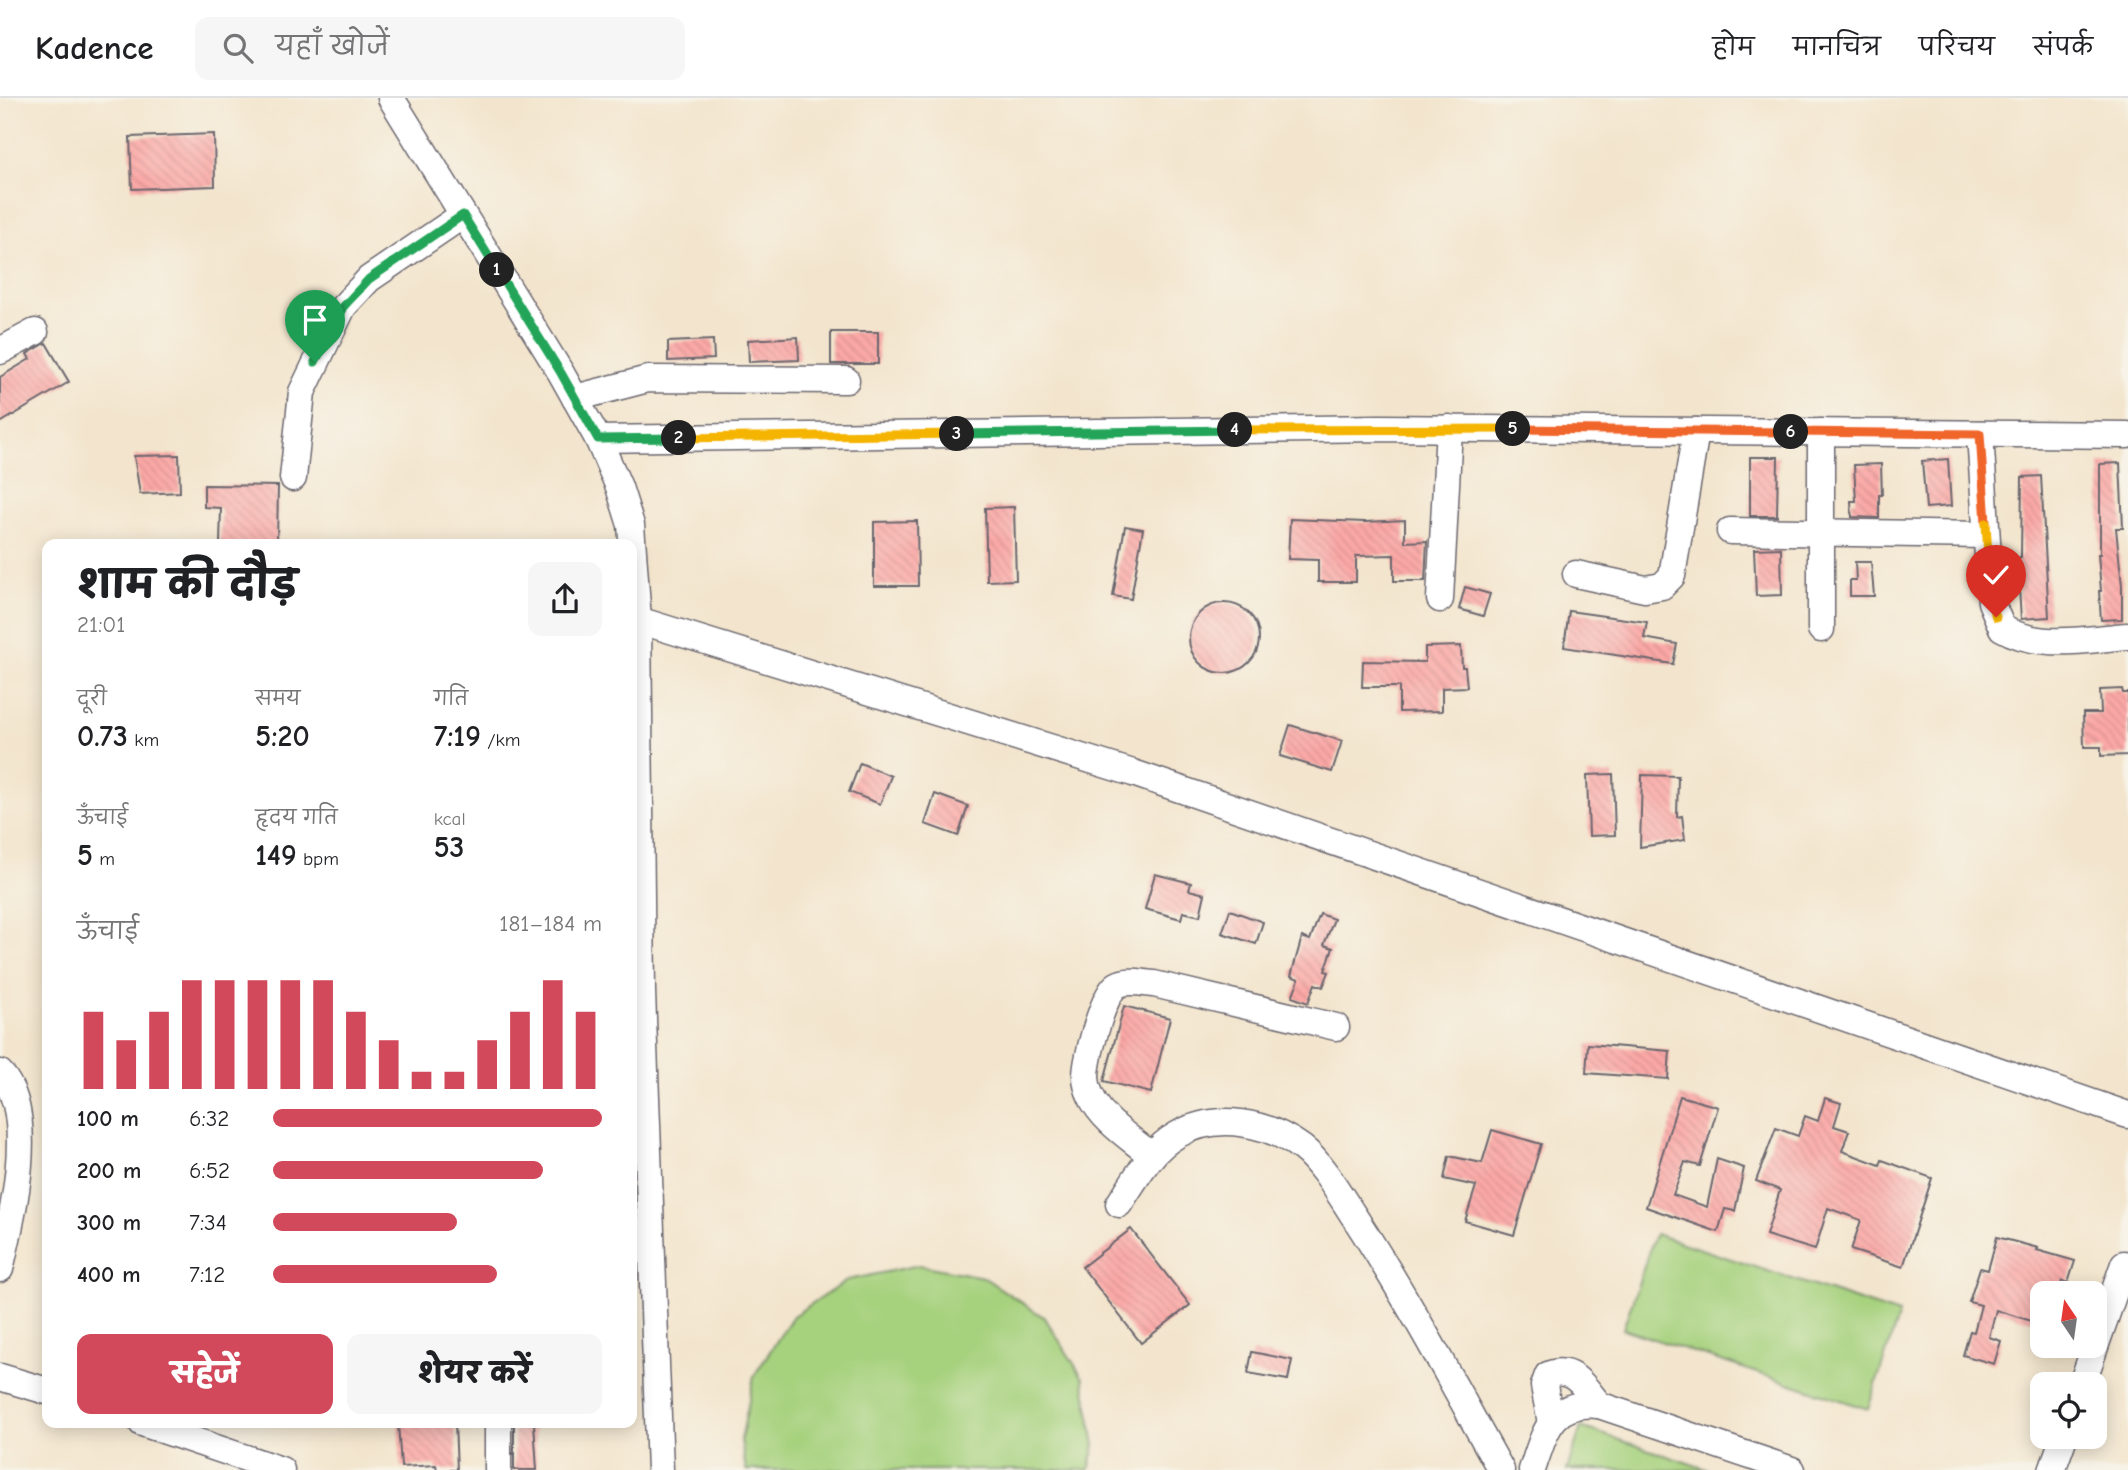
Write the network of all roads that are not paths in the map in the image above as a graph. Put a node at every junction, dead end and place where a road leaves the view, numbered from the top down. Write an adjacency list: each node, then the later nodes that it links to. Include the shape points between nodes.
1 (391, 98): 2 (street)
2 (463, 215): 6 (street); 13 (street, via 369,279 343,307 302,392)
3 (35, 332): 4 (street)
4 (0, 351)
5 (846, 380): 6 (street, via 648,379)
6 (575, 398): 12 (street)
7 (1449, 428): 8 (street); 12 (street); 19 (street)
8 (1696, 431): 9 (street); 18 (street, via 1672,576 1662,586 1644,589)
9 (1821, 432): 10 (street); 15 (street)
10 (1980, 434): 11 (street); 16 (street)
11 (2128, 435)
12 (598, 439): 17 (street, via 619,487)
13 (293, 478)
14 (1730, 531): 15 (street)
15 (1821, 534): 16 (street); 22 (street)
16 (1986, 535): 23 (street, via 1991,602 2002,628 2028,639 2048,641)
17 (632, 539)
18 (1576, 574)
19 (1440, 599)
20 (637, 606): 21 (street)
21 (638, 620): 24 (street); 27 (street, via 1133,774)
22 (1821, 629)
23 (2128, 636)
24 (637, 992): 43 (street)
25 (1336, 1027): 29 (street, via 1154,984 1127,981 1114,987 1106,998 1088,1062 1087,1087 1106,1117)
26 (0, 1073): 28 (street, via 8,1081 19,1126)
27 (2128, 1115)
28 (10, 1156): 32 (street)
29 (1152, 1156): 30 (street); 44 (street, via 1176,1135 1217,1121 1271,1130 1304,1149 1387,1268)
30 (1119, 1204)
31 (2124, 1264): 33 (street)
32 (0, 1269)
33 (2086, 1372)
34 (0, 1377): 35 (street)
35 (42, 1390)
36 (1599, 1405): 37 (street, via 1572,1406); 37 (street, via 1570,1374 1558,1371 1548,1375 1544,1386); 46 (street)
37 (1550, 1423): 45 (street)
38 (157, 1428): 41 (street)
39 (498, 1428): 42 (street)
40 (2060, 1449): 47 (street)
41 (281, 1470)
42 (498, 1470)
43 (660, 1470)
44 (1501, 1470)
45 (1532, 1470)
46 (1792, 1470)
47 (2052, 1470)

